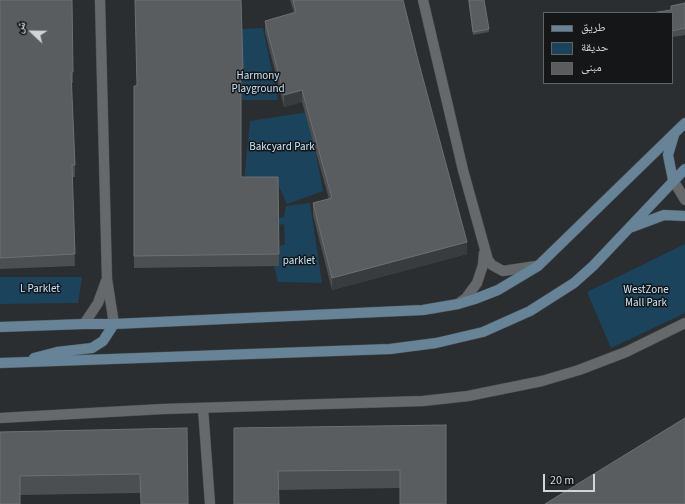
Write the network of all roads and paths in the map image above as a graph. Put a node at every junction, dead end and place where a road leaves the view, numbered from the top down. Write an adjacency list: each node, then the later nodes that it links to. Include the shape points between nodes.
1 (100, 0): 12 (street)
2 (423, 0): 10 (street)
3 (685, 123): 4 (street)
4 (676, 132): 6 (street, via 668,155); 11 (street)
5 (685, 170): 6 (street)
6 (673, 180): 7 (street); 9 (street)
7 (685, 200)
8 (685, 216): 9 (street, via 664,215)
9 (628, 229): 18 (street, via 593,266 552,298 507,322 458,339 390,349)
10 (484, 247): 11 (street, via 492,265 503,271); 13 (street, via 481,274 472,291)
11 (538, 266): 13 (street, via 498,290)
12 (107, 279): 15 (street, via 98,303); 16 (street)
13 (458, 304): 16 (street, via 423,310)
14 (685, 323): 20 (street, via 598,363 542,381 491,392 423,401)
15 (84, 324): 16 (street); 17 (street)
16 (114, 324): 18 (street, via 103,341 92,348 57,352)
17 (0, 327)
18 (22, 362): 19 (street)
19 (0, 363)
20 (203, 408): 21 (street); 22 (street)
21 (0, 418)
22 (210, 504)

